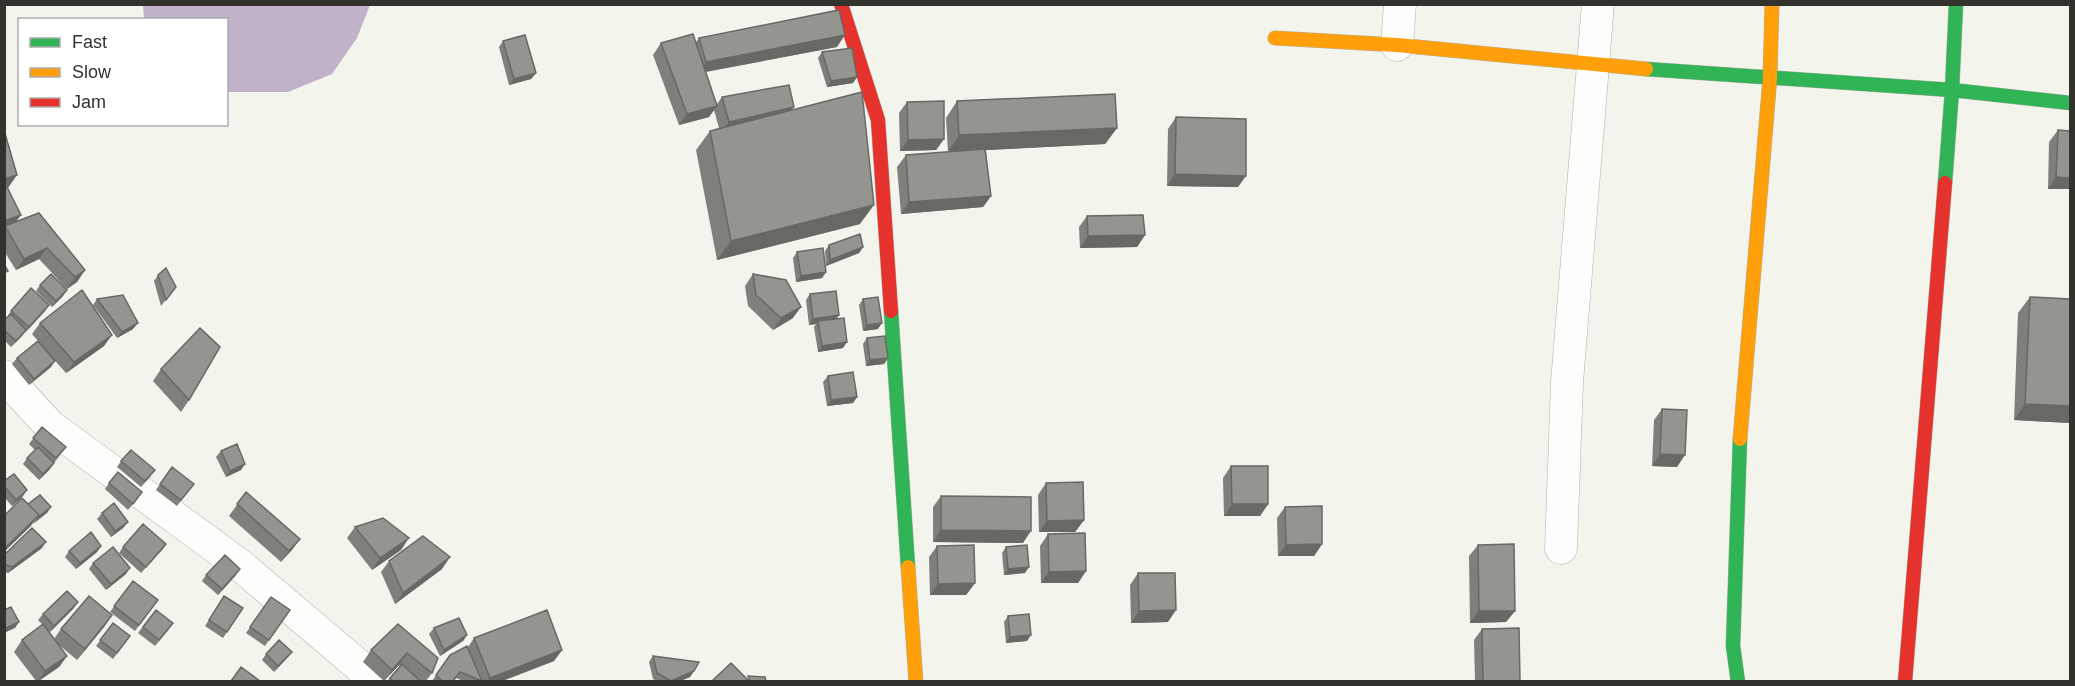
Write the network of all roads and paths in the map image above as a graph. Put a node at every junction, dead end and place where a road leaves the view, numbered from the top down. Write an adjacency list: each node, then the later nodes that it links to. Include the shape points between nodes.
1 (841, 4): 15 (street, via 878,120)
2 (1400, 4): 7 (street)
3 (1598, 4): 8 (street)
4 (1772, 4): 9 (street)
5 (1956, 4): 10 (street)
6 (1275, 38): 7 (street)
7 (1397, 45): 8 (street)
8 (1594, 64): 9 (street); 13 (street, via 1567,382)
9 (1770, 77): 10 (street); 16 (street, via 1738,469 1734,646)
10 (1952, 90): 11 (street); 17 (street)
11 (2070, 103)
12 (4, 376): 14 (street, via 50,426 240,565)
13 (1561, 548)
14 (378, 681)
15 (916, 681)
16 (1738, 681)
17 (1905, 681)

